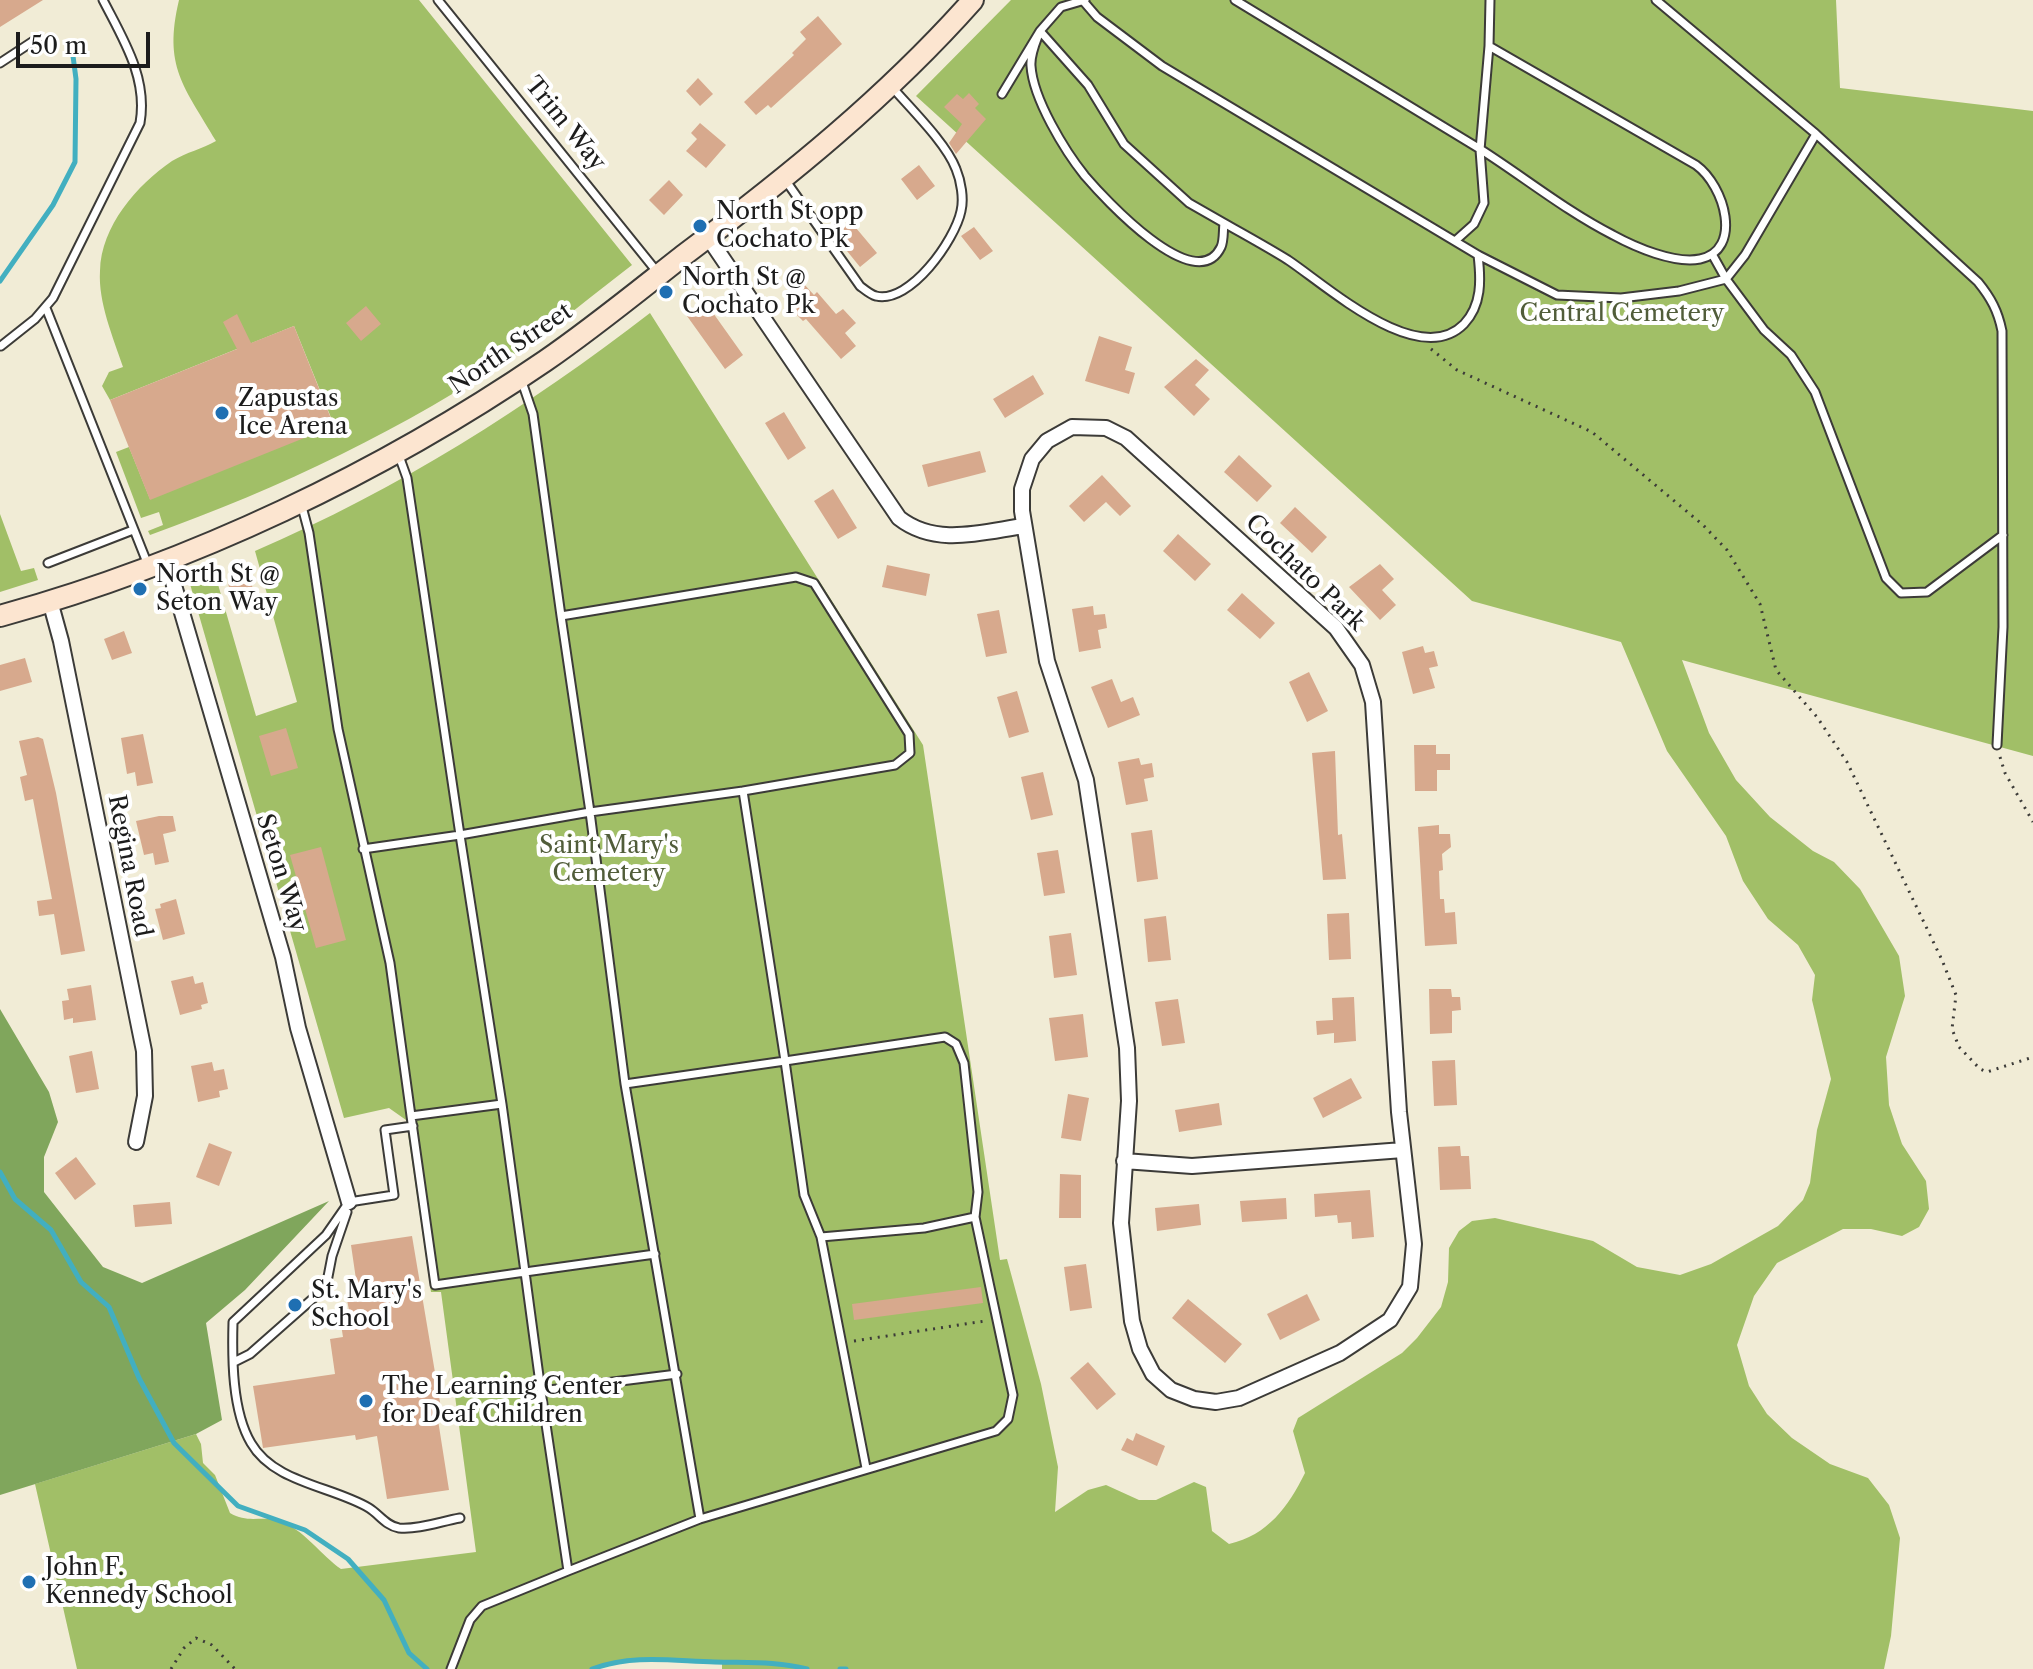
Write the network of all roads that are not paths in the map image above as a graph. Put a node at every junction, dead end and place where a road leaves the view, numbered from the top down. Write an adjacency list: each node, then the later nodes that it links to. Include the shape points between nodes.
1 (103, 0): 24 (lane, via 136,71 142,91 140,123)
2 (438, 0): 22 (lane, Trim Way)
3 (973, 0): 12 (main road, North Street)
4 (1235, 0): 15 (lane)
5 (1490, 0): 10 (lane)
6 (1656, 0): 14 (lane)
7 (1085, 1): 8 (lane, via 1061,7); 19 (lane, via 1097,17 1162,66)
8 (1040, 31): 13 (lane); 17 (lane, via 1088,85 1124,144 1189,203); 17 (lane, via 1031,67 1042,101 1063,145 1108,201 1147,236 1194,263 1221,247)
9 (38, 38): 11 (lane)
10 (1489, 46): 15 (lane); 20 (lane, via 1707,173 1720,190 1726,212)
11 (0, 63)
12 (891, 85): 16 (main road, North Street); 16 (lane, via 946,153 961,188 962,209 952,238 921,276 897,294 876,296 860,286)
13 (1002, 94)
14 (1816, 134): 23 (lane); 31 (lane, via 1978,282 1996,308 2002,331)
15 (1480, 150): 19 (lane, via 1484,203 1474,224); 20 (lane, via 1613,236 1684,260)
16 (785, 179): 18 (main road, North Street)
17 (1224, 223): 21 (lane, via 1383,324 1424,339 1456,332 1475,311)
18 (708, 237): 22 (main road, North Street); 29 (street, via 899,518 918,531 940,536)
19 (1455, 241): 21 (lane)
20 (1712, 254): 23 (lane)
21 (1478, 255): 23 (lane, via 1557,295 1593,300 1679,291)
22 (660, 274): 26 (main road, North Street)
23 (1726, 279): 31 (lane, via 1764,330 1791,355 1815,392 1886,578 1896,590 1907,595 1927,592)
24 (46, 308): 25 (lane); 30 (lane)
25 (1, 346)
26 (520, 377): 27 (main road, North Street); 36 (lane, via 533,414)
27 (397, 451): 28 (main road, North Street); 40 (lane, via 407,478)
28 (301, 501): 32 (main road, North Street); 41 (lane)
29 (1024, 526): 48 (street, Cochato Park, via 1022,489 1039,449 1063,430 1106,428 1135,445 1312,604 1355,652 1373,702); 49 (street, Cochato Park, via 1051,679 1086,780 1127,1048)
30 (133, 530): 32 (lane); 33 (lane)
31 (2003, 535): 37 (lane)
32 (157, 562): 34 (main road, North Street); 50 (street, Seton Way, via 283,957 301,1041)
33 (48, 563)
34 (50, 601): 35 (main road, North Street); 47 (street, Regina Road, via 144,1051 145,1096)
35 (0, 616)
36 (561, 616): 38 (lane, via 796,577 814,583 909,734 910,753 895,765); 39 (lane)
37 (1997, 745)
38 (743, 791): 39 (lane); 42 (lane)
39 (590, 812): 40 (lane); 43 (lane)
40 (460, 835): 41 (lane); 44 (lane)
41 (363, 849): 45 (lane, via 391,972)
42 (785, 1061): 43 (lane); 51 (lane, via 945,1037 956,1044 966,1077 978,1192); 52 (lane, via 804,1195)
43 (625, 1084): 53 (lane)
44 (502, 1104): 45 (lane); 54 (lane)
45 (411, 1116): 46 (lane)
46 (413, 1126): 50 (lane, via 385,1130 394,1195); 54 (lane, via 435,1285)
47 (136, 1142)
48 (1403, 1150): 49 (street, via 1192,1166); 49 (street, Cochato Park, via 1413,1273 1404,1301 1390,1320 1340,1353 1250,1394 1216,1402 1171,1390 1146,1363 1132,1321 1122,1243)
49 (1124, 1161)
50 (349, 1202): 55 (lane, via 326,1287); 55 (lane, via 326,1235 235,1316)
51 (975, 1217): 52 (lane, via 924,1228); 58 (lane, via 1012,1409 1003,1425)
52 (821, 1237): 58 (lane)
53 (655, 1254): 54 (lane); 56 (lane)
54 (525, 1272): 57 (lane)
55 (234, 1362): 59 (lane, via 248,1437 273,1466 362,1504 397,1528)
56 (677, 1374): 57 (lane); 60 (lane)
57 (541, 1391): 61 (lane)
58 (866, 1468): 60 (lane)
59 (460, 1518)
60 (700, 1519): 61 (lane)
61 (568, 1571): 62 (lane, via 482,1606 470,1620)
62 (452, 1666)

